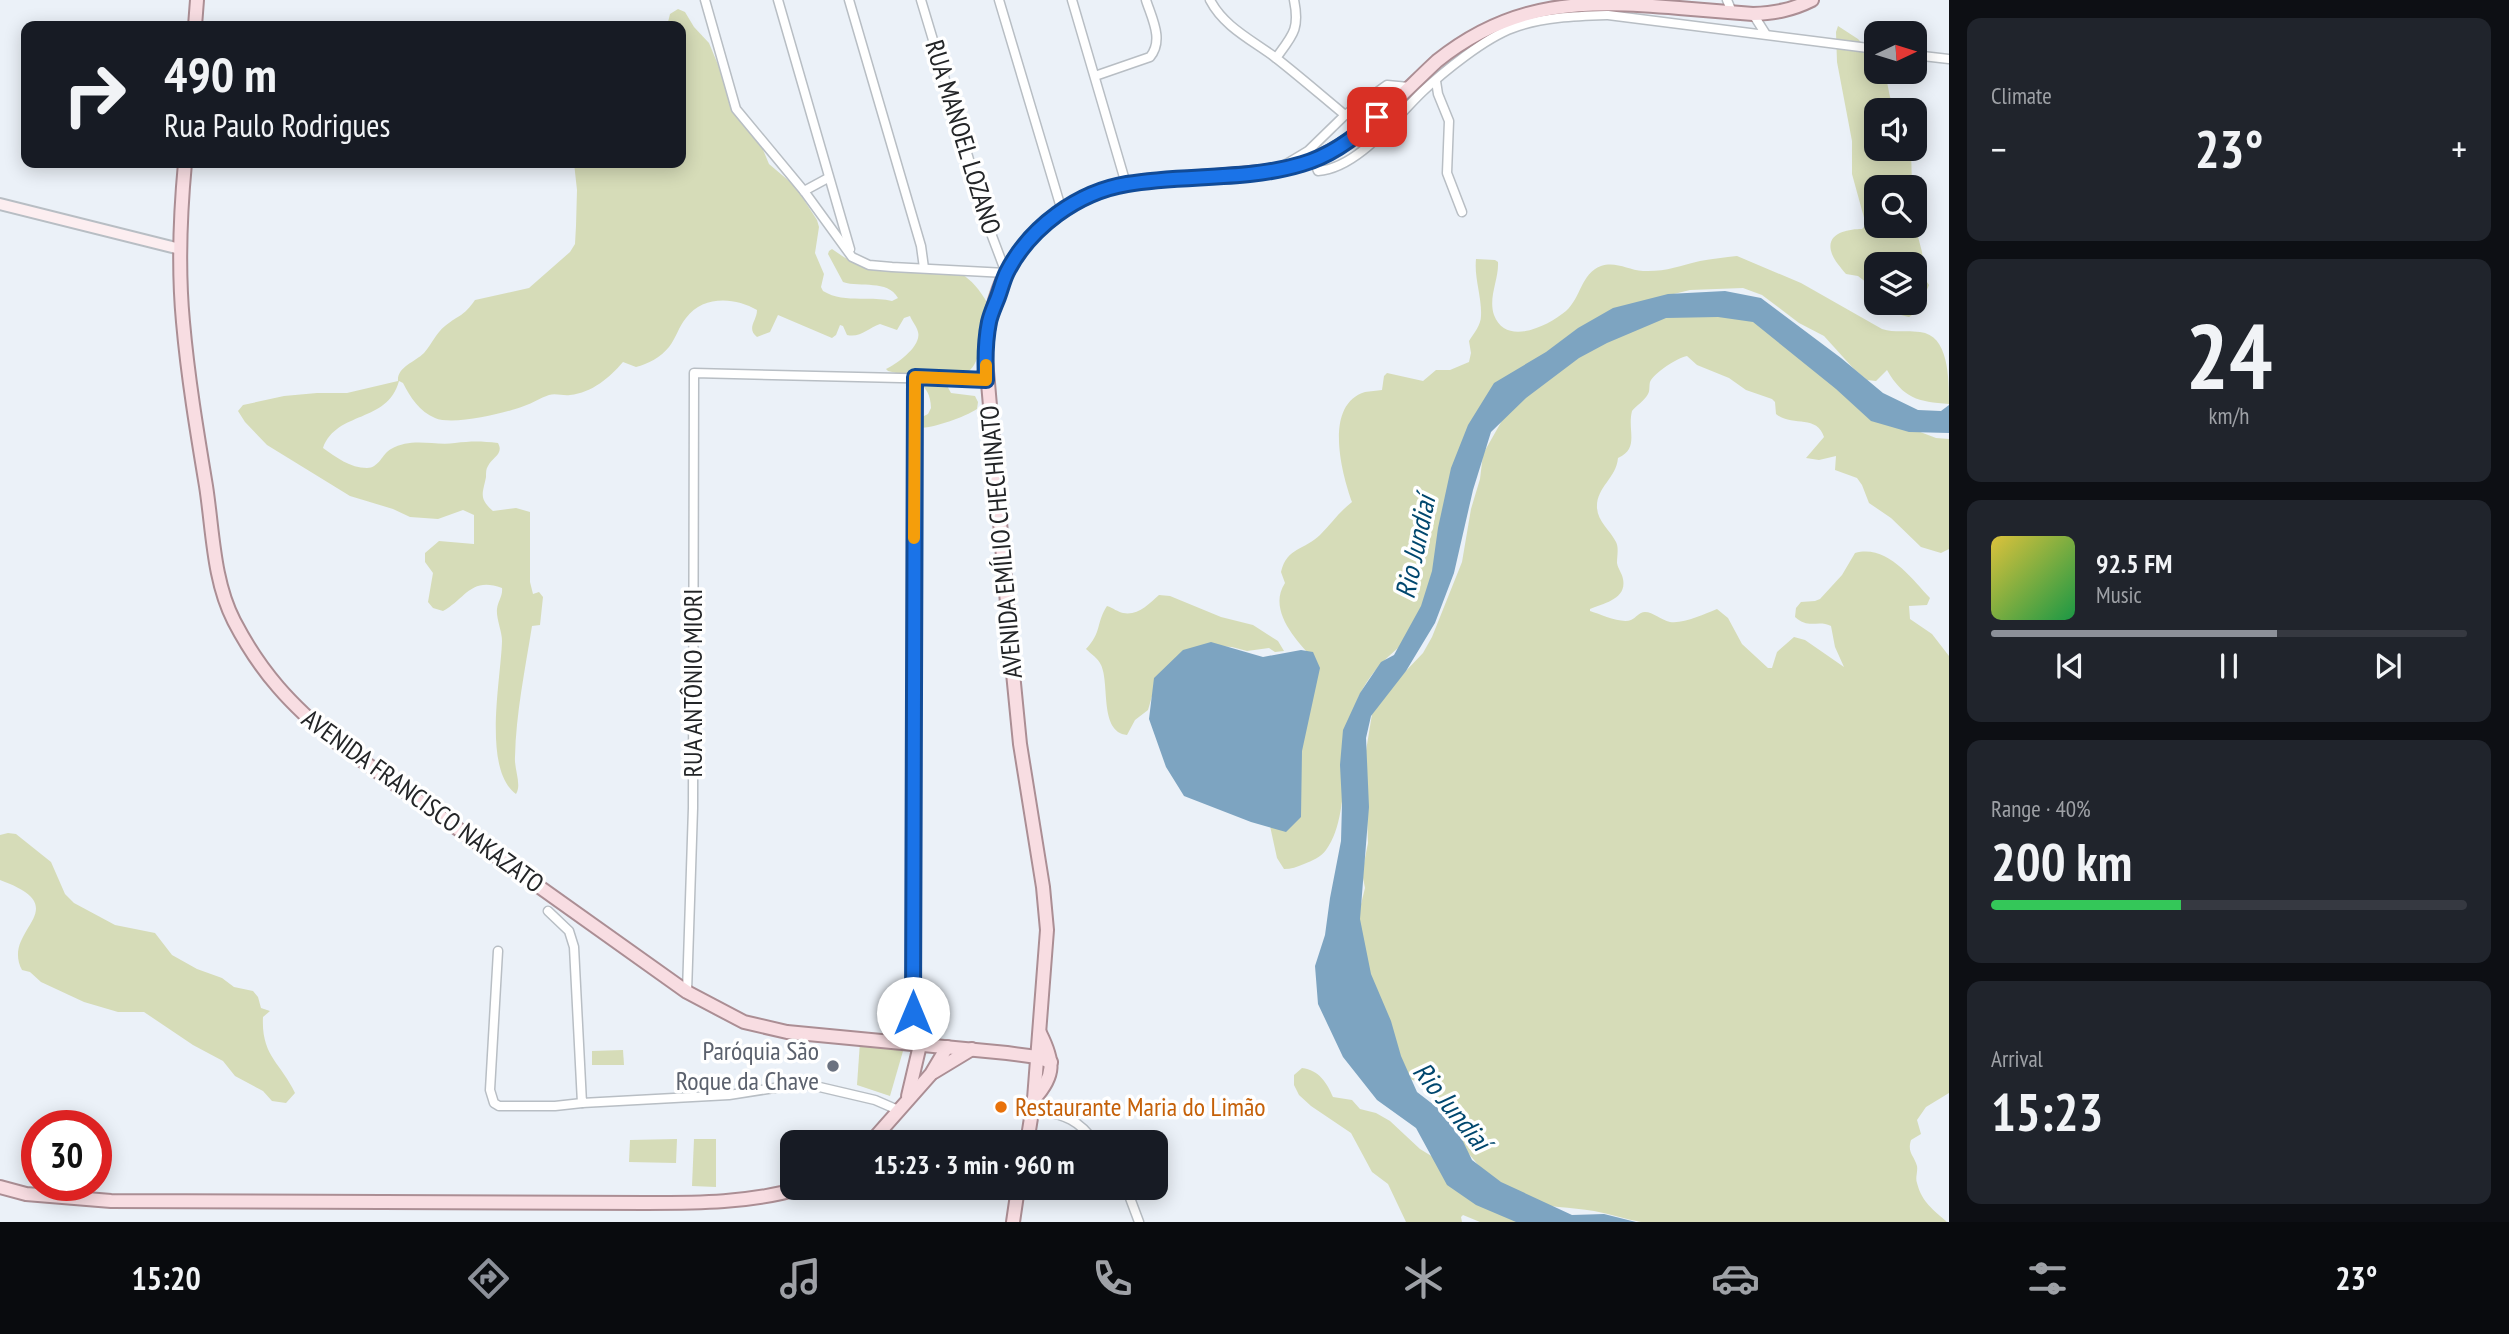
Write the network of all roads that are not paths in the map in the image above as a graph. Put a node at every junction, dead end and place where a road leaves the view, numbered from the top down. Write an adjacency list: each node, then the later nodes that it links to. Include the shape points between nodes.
1 (197, 0): 14 (main road)
2 (705, 0): 29 (street, via 736,109)
3 (778, 0): 27 (street)
4 (849, 0): 35 (street)
5 (921, 0): 36 (street, RUA MANOEL LOZANO)
6 (999, 0): 31 (street)
7 (1072, 0): 20 (street)
8 (1146, 0): 20 (street, via 1158,40 1156,50 1150,57)
9 (1210, 0): 18 (street, via 1230,26)
10 (1294, 0): 18 (street, via 1295,31)
11 (1812, 0): 13 (main road, AVENIDA EMÍLIO CHECHINATO, via 1796,8)
12 (1729, 6): 13 (main road, AVENIDA EMÍLIO CHECHINATO); 22 (main road, AVENIDA EMÍLIO CHECHINATO, via 1586,0 1548,4 1487,24 1453,46)
13 (1753, 14): 15 (street)
14 (195, 21)
15 (1765, 33): 16 (street); 21 (street, via 1608,15 1569,17 1513,27)
16 (1864, 47)
17 (1927, 56): 19 (street)
18 (1276, 58): 23 (street)
19 (1949, 59)
20 (1094, 76): 28 (street)
21 (1436, 81): 24 (street, via 1369,145 1343,163 1318,171); 32 (street, via 1449,121 1447,173)
22 (1409, 87): 23 (street, via 1387,85); 24 (main road, AVENIDA EMÍLIO CHECHINATO, via 1362,131)
23 (1345, 115): 26 (street, via 1308,151)
24 (1313, 159): 26 (main road, AVENIDA EMÍLIO CHECHINATO)
25 (184, 168): 33 (main road, AVENIDA FRANCISCO NAKAZATO)
26 (1276, 169): 28 (main road, AVENIDA EMÍLIO CHECHINATO)
27 (828, 178): 29 (street); 34 (street)
28 (1126, 184): 31 (main road, AVENIDA EMÍLIO CHECHINATO, via 1097,192)
29 (804, 191): 34 (street)
30 (0, 204): 33 (street)
31 (1062, 211): 36 (main road, AVENIDA EMÍLIO CHECHINATO, via 1041,228)
32 (1462, 212)
33 (180, 248): 41 (main road, AVENIDA FRANCISCO NAKAZATO, via 193,416 223,592 233,620 278,690 336,742)
34 (852, 257): 35 (street, via 869,265)
35 (925, 268): 36 (street)
36 (1006, 273): 38 (main road, AVENIDA EMÍLIO CHECHINATO, via 989,319)
37 (915, 377): 38 (street); 41 (street, RUA ANTÔNIO MIORI, via 694,373 693,808); 43 (street)
38 (986, 380): 42 (main road, AVENIDA EMÍLIO CHECHINATO, via 1019,731 1047,930)
39 (548, 911): 50 (street, via 569,931 574,947)
40 (498, 951): 50 (street, via 494,1103)
41 (687, 992): 43 (main road, AVENIDA FRANCISCO NAKAZATO, via 719,1011 787,1032)
42 (1040, 1032): 46 (main road, AVENIDA EMÍLIO CHECHINATO); 47 (main road)
43 (916, 1045): 44 (main road, AVENIDA FRANCISCO NAKAZATO); 49 (main road)
44 (947, 1047): 45 (main road, AVENIDA FRANCISCO NAKAZATO); 48 (main road)
45 (972, 1049): 46 (main road, AVENIDA FRANCISCO NAKAZATO); 48 (main road)
46 (1037, 1057): 47 (main road, AVENIDA FRANCISCO NAKAZATO); 51 (main road, AVENIDA EMÍLIO CHECHINATO)
47 (1051, 1062): 51 (main road, via 1046,1083)
48 (931, 1074): 49 (main road)
49 (908, 1097): 52 (main road)
50 (582, 1103): 52 (street, via 729,1095 811,1085 876,1100)
51 (1033, 1104): 54 (main road, AVENIDA EMÍLIO CHECHINATO); 55 (street, via 1078,1122)
52 (898, 1110): 53 (main road)
53 (881, 1130)
54 (1029, 1130)
55 (1084, 1130)
56 (0, 1187): 57 (main road, via 26,1194 111,1201 622,1203 733,1201)
57 (780, 1194)
58 (1016, 1200): 60 (main road)
59 (1129, 1200): 61 (street)
60 (1013, 1222)
61 (1139, 1222)

